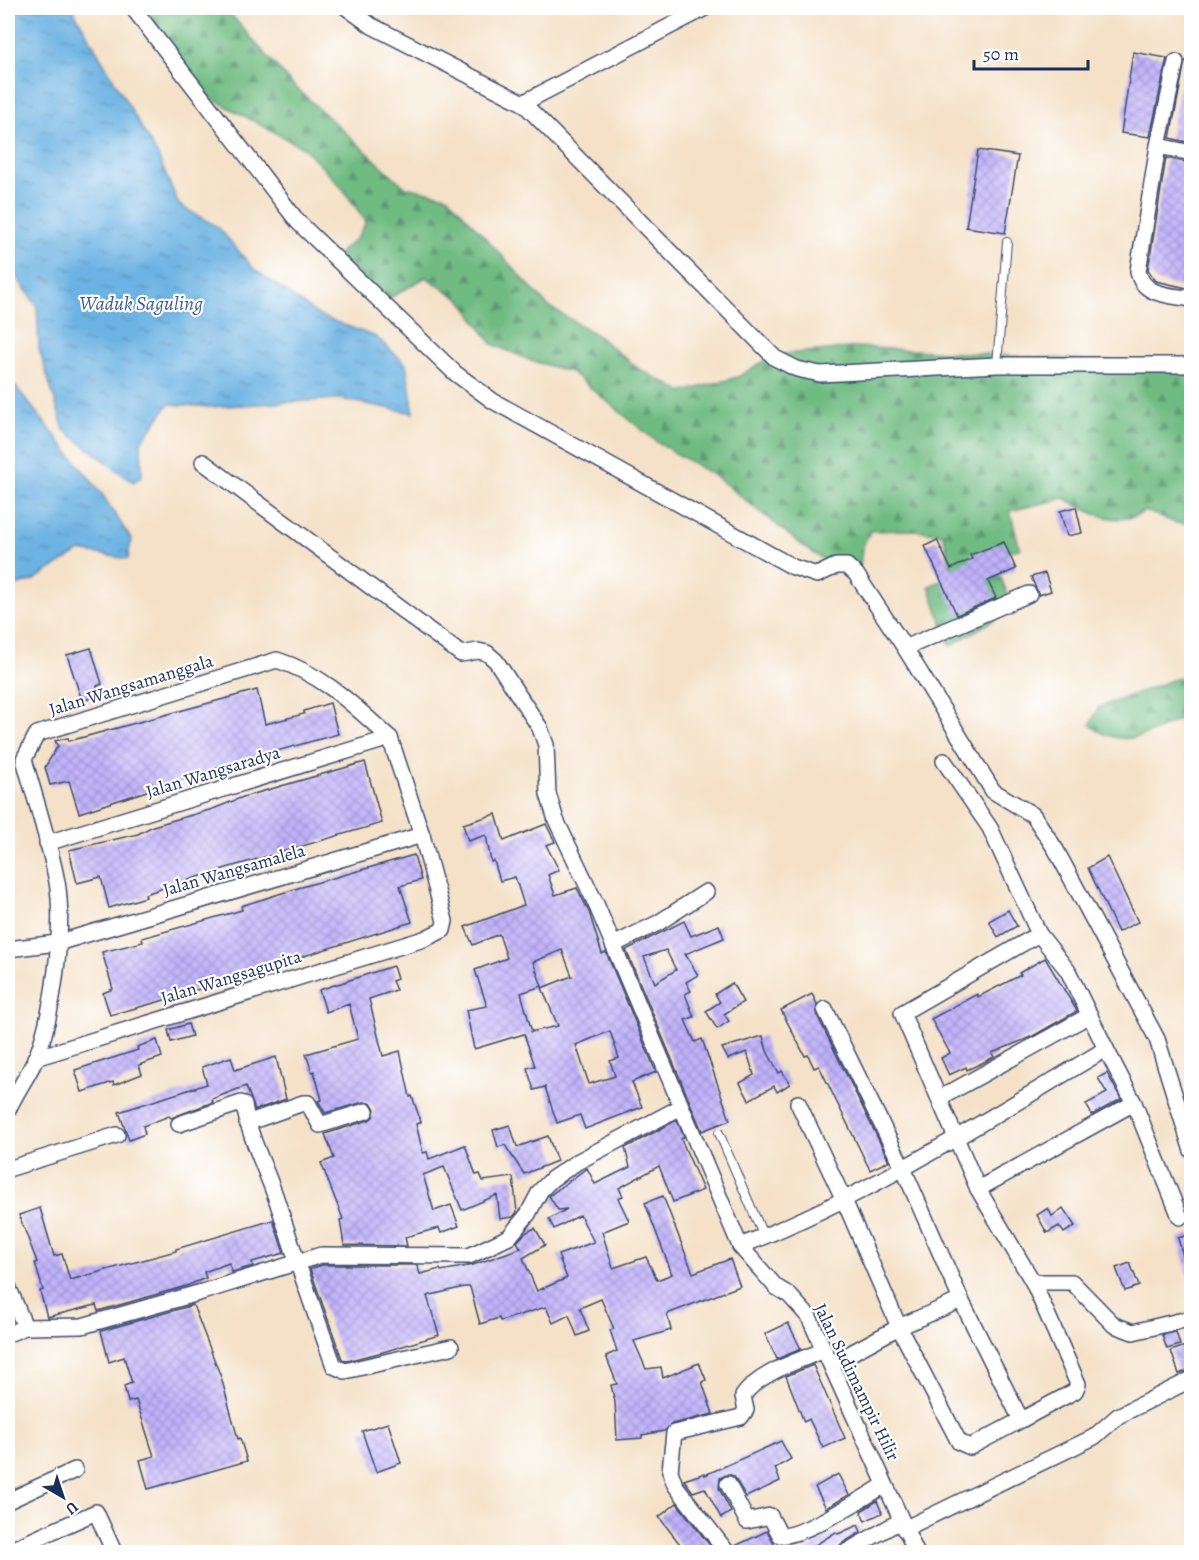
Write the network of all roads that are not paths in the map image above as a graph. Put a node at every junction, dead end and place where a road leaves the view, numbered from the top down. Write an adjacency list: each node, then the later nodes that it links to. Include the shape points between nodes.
1 (133, 8): 14 (street, via 298,222 455,373 493,400 794,567 817,575 836,566 847,566)
2 (347, 8): 5 (street, via 372,26)
3 (705, 8): 5 (street)
4 (1176, 62): 6 (street)
5 (523, 103): 10 (street, via 774,358 820,374)
6 (1158, 146): 7 (street); 9 (street, via 1138,271 1140,282 1146,289)
7 (1191, 153)
8 (1007, 242): 10 (lane)
9 (1191, 299)
10 (997, 365): 11 (street)
11 (1191, 365)
12 (203, 462): 22 (street, Jalan Sudimampir Hilir, via 461,654 487,653 506,672 540,728 546,745 548,794 556,820)
13 (1029, 594): 14 (street)
14 (905, 648): 39 (street, via 993,791 1033,815 1056,850 1157,1039)
15 (390, 738): 17 (street); 18 (street, Jalan Wangsaradya); 18 (street, Jalan Wangsamanggala, via 304,669 277,660 37,735 24,759)
16 (944, 761): 20 (street, via 990,828)
17 (422, 835): 21 (street, Jalan Wangsamalela); 27 (street, Jalan Wangsagupita, via 445,921 438,934)
18 (47, 843): 21 (street, Jalan Wangsamanggala, via 57,883)
19 (706, 892): 22 (street, via 658,923)
20 (1039, 934): 25 (street, via 1068,970); 28 (street, via 902,1013)
21 (57, 943): 23 (street, Jalan Wangsamalela); 27 (street, Jalan Wangsamanggala, via 51,1003)
22 (613, 945): 31 (street, Jalan Sudimampir Hilir)
23 (8, 949)
24 (825, 1009): 40 (street)
25 (1090, 1015): 26 (street); 28 (street)
26 (1106, 1049): 30 (street); 38 (street)
27 (36, 1058): 32 (street, Jalan Wangsamanggala)
28 (940, 1098): 38 (street)
29 (798, 1103): 43 (street)
30 (1134, 1103): 42 (street); 44 (street)
31 (681, 1107): 46 (street, Jalan Sudimampir Hilir); 47 (street, via 552,1179 508,1237 469,1256 321,1255)
32 (8, 1110)
33 (366, 1111): 34 (street, via 320,1125 308,1103 303,1103)
34 (247, 1123): 35 (street, via 241,1103); 47 (street)
35 (179, 1124)
36 (719, 1133): 45 (lane)
37 (117, 1135): 41 (street)
38 (957, 1137): 40 (street); 42 (street)
39 (1191, 1151)
40 (903, 1168): 43 (street); 50 (street)
41 (8, 1169)
42 (978, 1189): 48 (street)
43 (844, 1200): 45 (street); 53 (street)
44 (1179, 1218)
45 (764, 1237): 46 (street)
46 (740, 1246): 56 (street, Jalan Sudimampir Hilir, via 776,1287 804,1311)
47 (296, 1262): 52 (street, via 82,1326); 55 (street, via 334,1366 340,1370)
48 (1033, 1282): 51 (street, via 1072,1282 1114,1325 1132,1332); 58 (street, via 1078,1384 1076,1391)
49 (8, 1286): 52 (street)
50 (962, 1299): 53 (street); 58 (street)
51 (1191, 1318)
52 (23, 1321): 54 (street)
53 (899, 1327): 56 (street); 58 (street, via 963,1446 970,1447)
54 (8, 1334)
55 (451, 1347)
56 (828, 1357): 61 (street, Jalan Sudimampir Hilir); 66 (street, via 779,1369 748,1389 743,1396 746,1410 741,1417 674,1433 670,1471 675,1485)
57 (1191, 1379): 63 (street, via 1118,1416 1094,1437)
58 (1022, 1420)
59 (75, 1470): 62 (street)
60 (728, 1484): 61 (street, via 747,1521 770,1516 780,1535 786,1537)
61 (885, 1485): 63 (street, Jalan Sudimampir Hilir)
62 (8, 1501)
63 (902, 1525): 67 (street); 68 (street, Jalan Sudimampir Hilir)
64 (8, 1551): 65 (street, via 96,1512)
65 (114, 1552)
66 (727, 1552)
67 (846, 1552)
68 (916, 1552)

